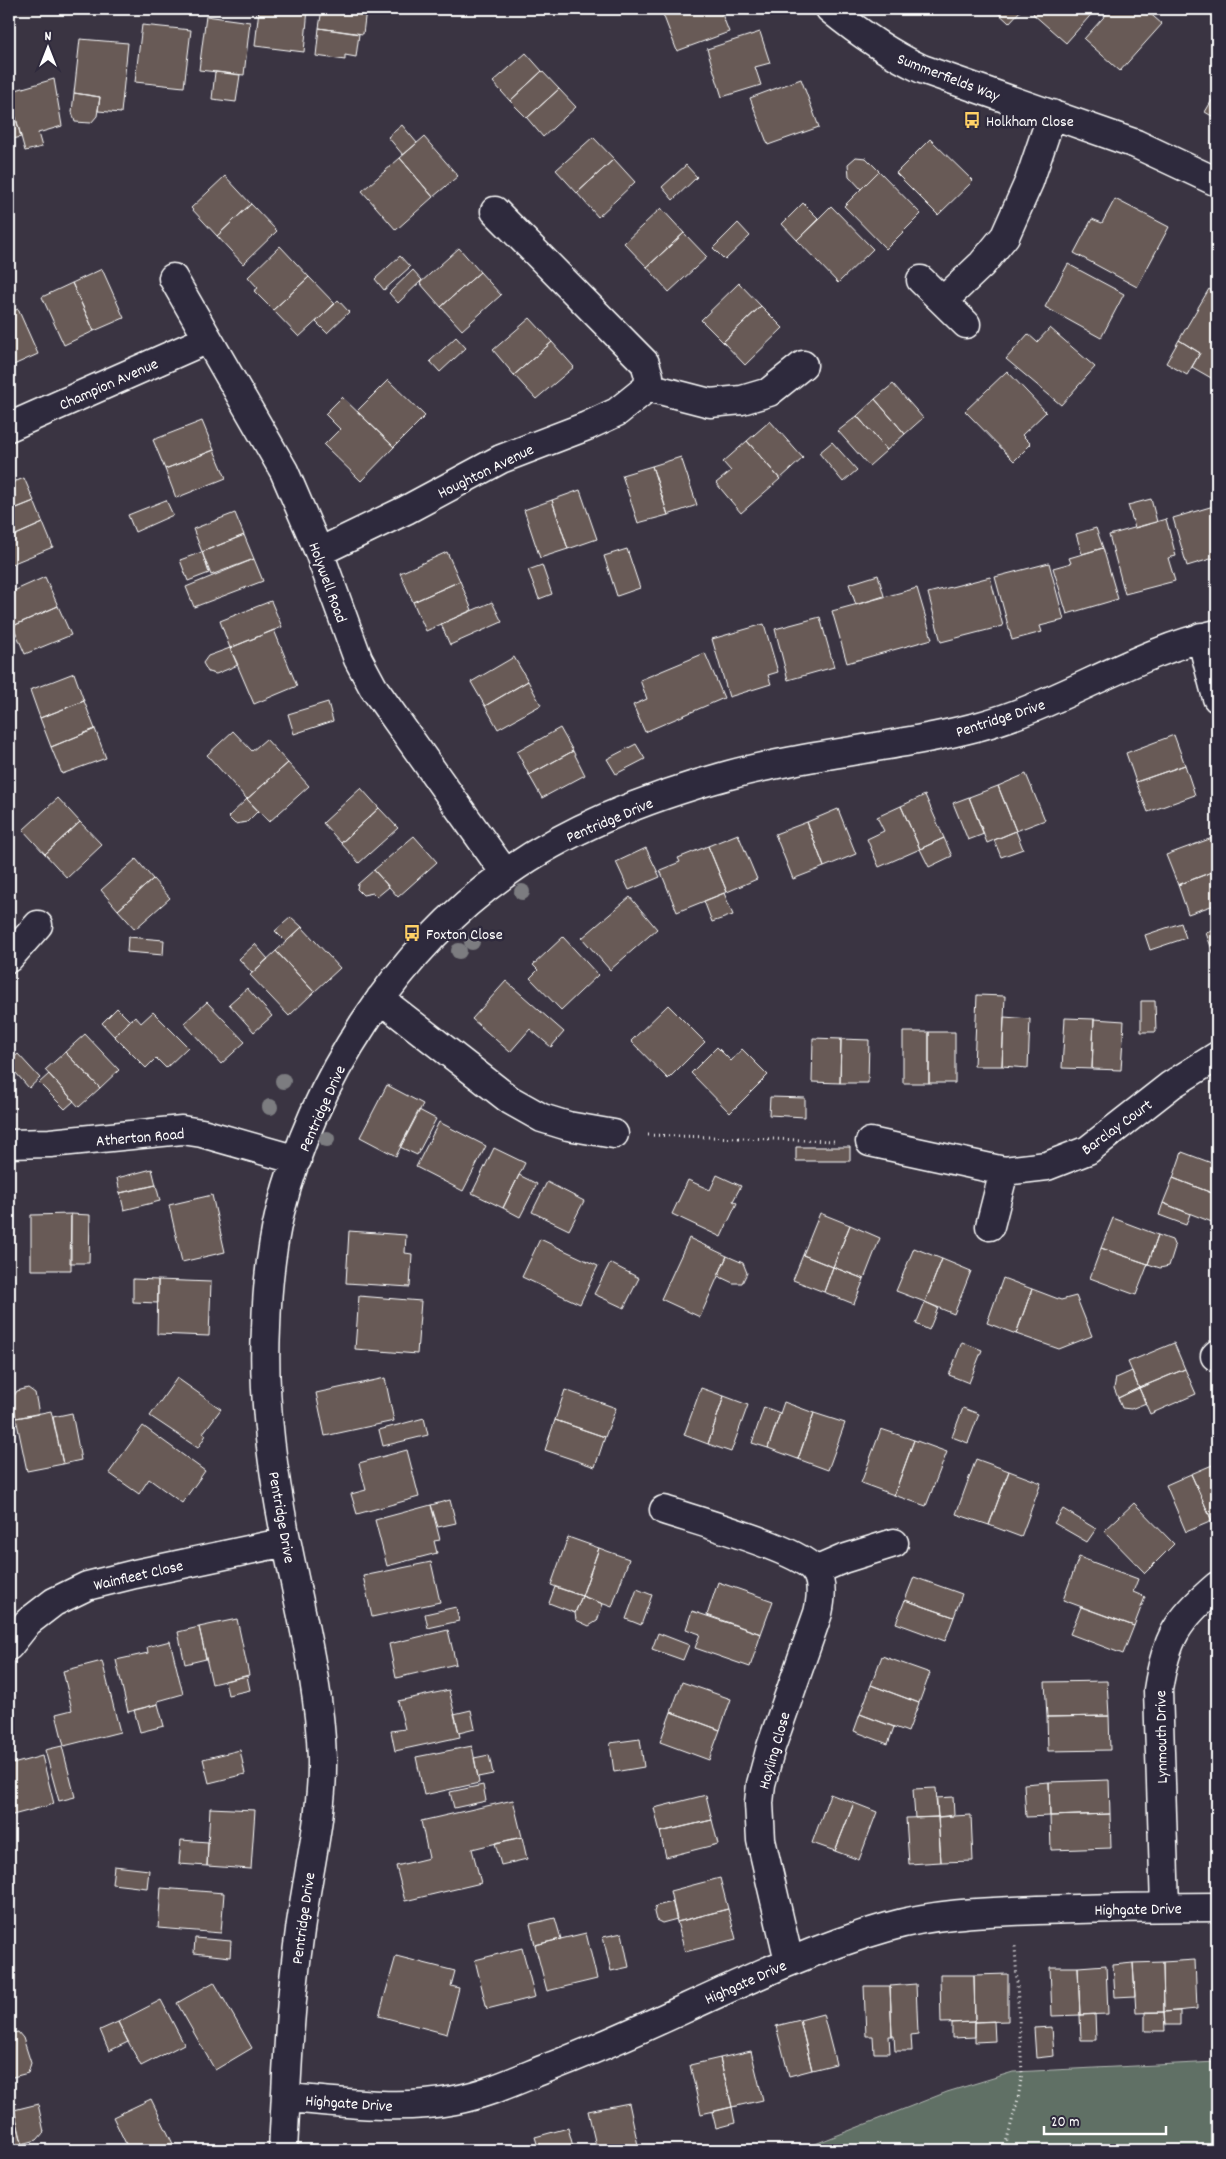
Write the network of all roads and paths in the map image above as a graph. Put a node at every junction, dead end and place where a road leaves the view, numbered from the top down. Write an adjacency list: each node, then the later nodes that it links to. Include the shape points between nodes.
1 (830, 9): 2 (street, Summerfields Way, via 893,55 922,69)
2 (1052, 114): 3 (street, Summerfields Way, via 1136,144); 7 (street, via 1029,182 1005,236 982,264)
3 (1217, 182)
4 (495, 211): 11 (street, via 645,363)
5 (173, 278): 9 (street, Holywell Road)
6 (921, 280): 7 (street)
7 (943, 301): 8 (street)
8 (966, 324)
9 (208, 339): 12 (street, Champion Avenue); 13 (street, Holywell Road, via 284,471)
10 (803, 365): 11 (street, via 769,392 742,400 710,403)
11 (648, 387): 13 (street, Houghton Avenue, via 616,412 501,459)
12 (9, 427)
13 (319, 552): 16 (street, Holywell Road, via 352,643 373,687)
14 (1209, 636): 15 (street); 16 (street, Pentridge Drive, via 998,721 946,735 804,758 728,776 659,798 561,839)
15 (1217, 698)
16 (505, 873): 19 (street, Pentridge Drive, via 431,938)
17 (38, 925): 18 (street)
18 (9, 958)
19 (380, 999): 21 (street, via 510,1100 542,1118); 24 (street, Pentridge Drive, via 322,1098)
20 (1217, 1056): 25 (street, Barclay Court, via 1171,1085 1088,1150 1047,1166)
21 (614, 1134): 22 (path)
22 (870, 1142): 25 (street, Barclay Court)
23 (9, 1144): 24 (street, Atherton Road, via 67,1142 182,1130 238,1142)
24 (297, 1160): 28 (street, Pentridge Drive, via 280,1212 270,1270 266,1328 270,1444)
25 (1004, 1171): 26 (street)
26 (990, 1226)
27 (664, 1510): 30 (street, via 777,1548 804,1561)
28 (286, 1542): 32 (street, Wainfleet Close, via 87,1586 54,1602 28,1622); 37 (street, Pentridge Drive, via 310,1653 322,1764 291,1999)
29 (894, 1543): 30 (street)
30 (815, 1571): 36 (street, Hayling Close, via 822,1599 771,1747 758,1803 761,1840)
31 (1217, 1586): 33 (street, Lynmouth Drive, via 1196,1604 1175,1630 1163,1658 1158,1690)
32 (9, 1646)
33 (1165, 1907): 34 (street, Highgate Drive); 35 (street, Highgate Drive)
34 (1217, 1907)
35 (1013, 1911): 36 (street, Highgate Drive, via 957,1914 890,1926); 39 (path, via 1022,2073)
36 (789, 1961): 37 (street, Highgate Drive, via 583,2055 464,2098 379,2106)
37 (286, 2098): 38 (street, Pentridge Drive)
38 (283, 2150)
39 (1004, 2150)

